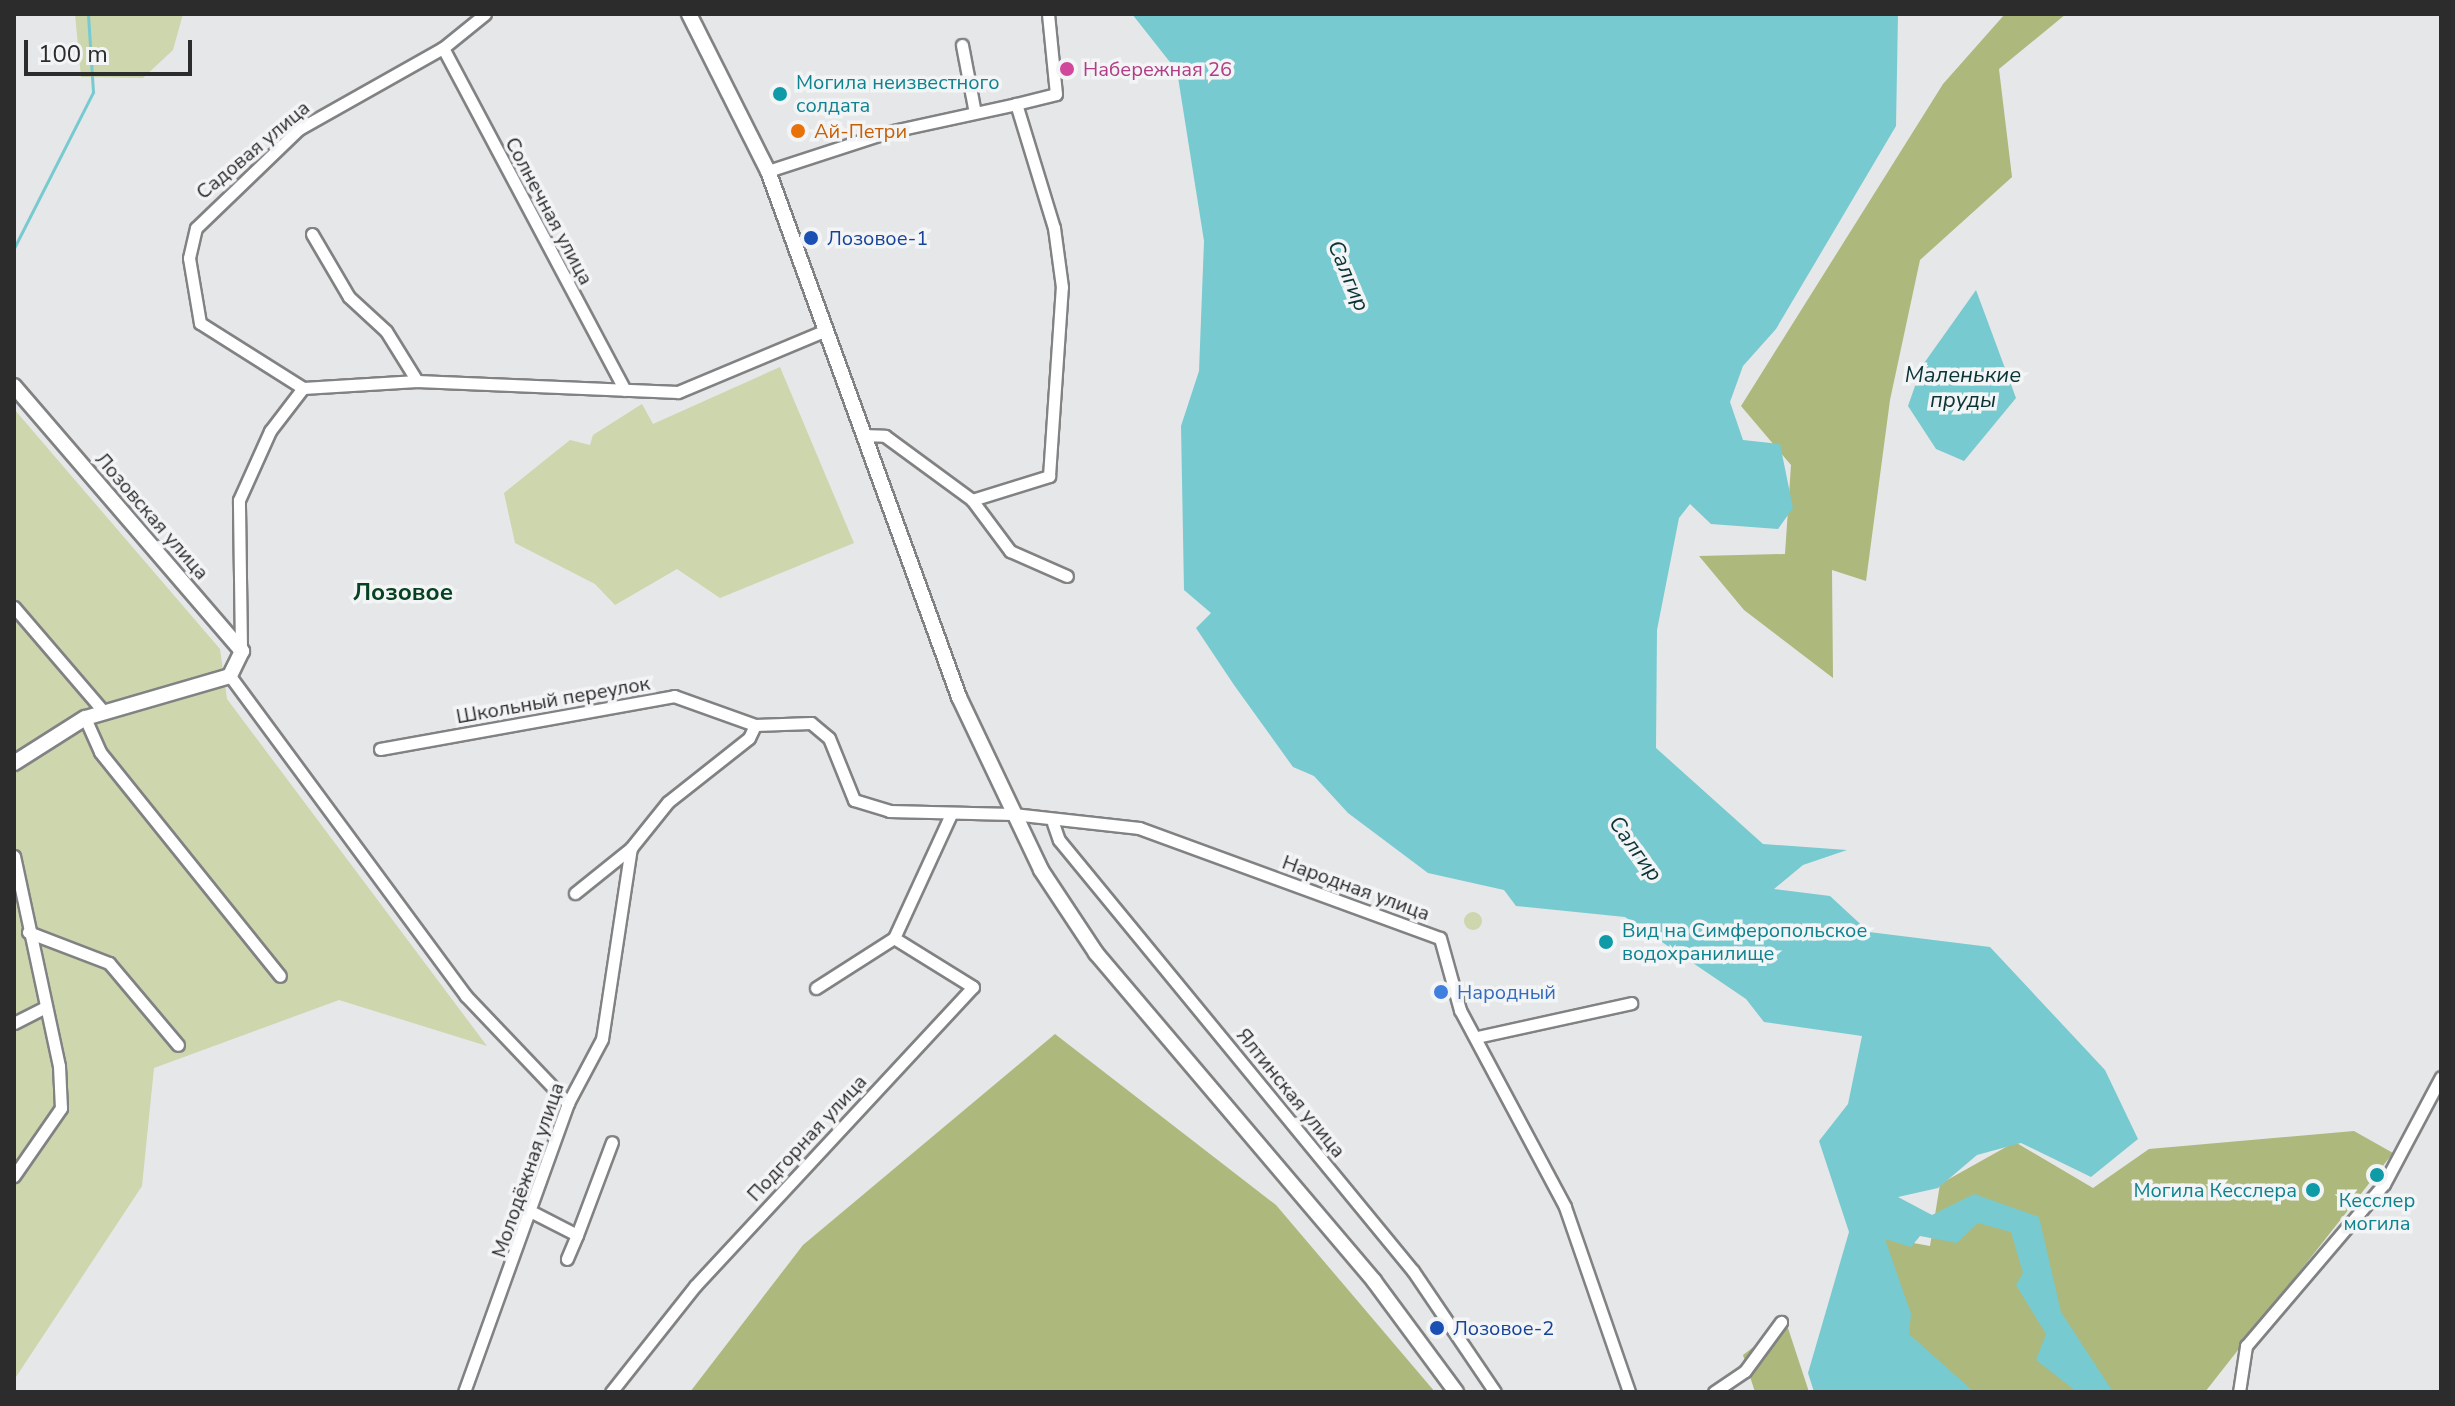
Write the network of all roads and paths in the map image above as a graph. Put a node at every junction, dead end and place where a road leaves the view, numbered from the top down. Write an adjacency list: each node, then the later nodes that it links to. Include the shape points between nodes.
1 (485, 14): 5 (street, Садовая улица)
2 (689, 14): 8 (main road)
3 (1048, 14): 6 (street, via 1056,94)
4 (962, 45): 7 (street)
5 (443, 48): 13 (street, Садовая улица, via 299,129 196,228 189,258 200,323); 14 (street, Солнечная улица)
6 (1016, 104): 7 (street); 16 (street, via 1054,228 1062,287 1049,476)
7 (974, 108): 8 (street)
8 (768, 171): 10 (main road)
9 (312, 234): 11 (street, via 349,297 386,331)
10 (826, 330): 14 (street, via 678,392); 15 (main road)
11 (417, 381): 13 (street); 14 (street)
12 (14, 386): 19 (main road, Лозовская улица)
13 (303, 388): 19 (street, via 270,431 239,500)
14 (625, 390)
15 (862, 435): 16 (street, via 885,436); 28 (main road, via 959,697)
16 (972, 500): 17 (street, via 1010,551)
17 (1067, 576)
18 (14, 607): 21 (street)
19 (242, 651): 20 (main road)
20 (230, 676): 21 (main road); 44 (street, via 466,996)
21 (104, 712): 22 (main road)
22 (85, 718): 26 (main road); 36 (street, via 100,752)
23 (755, 725): 24 (street, Школьный переулок); 25 (street, Школьный переулок, via 674,696); 30 (street, via 749,738 668,802)
24 (822, 729): 27 (street, Народная улица, via 854,800 889,811)
25 (380, 749)
26 (14, 763)
27 (951, 814): 28 (street, Народная улица); 35 (street)
28 (1013, 814): 29 (street, Народная улица); 53 (main road, via 1096,953 1374,1281)
29 (1053, 823): 41 (street, Народная улица, via 1139,828 1440,938 1447,979); 54 (street, Ялтинская улица, via 1059,840 1413,1271)
30 (631, 848): 32 (street); 44 (street, Молодёжная улица, via 602,1039)
31 (14, 856): 33 (street)
32 (575, 893)
33 (18, 904): 34 (street)
34 (28, 932): 39 (street); 42 (street, via 109,963)
35 (894, 938): 37 (street); 52 (street, Подгорная улица, via 973,987 695,1286)
36 (280, 976)
37 (816, 988)
38 (1631, 1003): 41 (street)
39 (44, 1008): 40 (street); 46 (street, via 61,1108)
40 (14, 1023)
41 (1477, 1037): 55 (street, Народная улица, via 1565,1207)
42 (178, 1045)
43 (2441, 1077): 57 (street, via 2384,1184 2246,1346)
44 (568, 1103): 47 (street, Молодёжная улица)
45 (612, 1142): 48 (street)
46 (14, 1176)
47 (534, 1213): 48 (street); 51 (street, Молодёжная улица)
48 (577, 1235): 49 (street)
49 (567, 1259)
50 (1781, 1322): 56 (street, via 1745,1371)
51 (464, 1392)
52 (611, 1392)
53 (1456, 1392)
54 (1495, 1392)
55 (1629, 1392)
56 (1714, 1392)
57 (2239, 1392)

